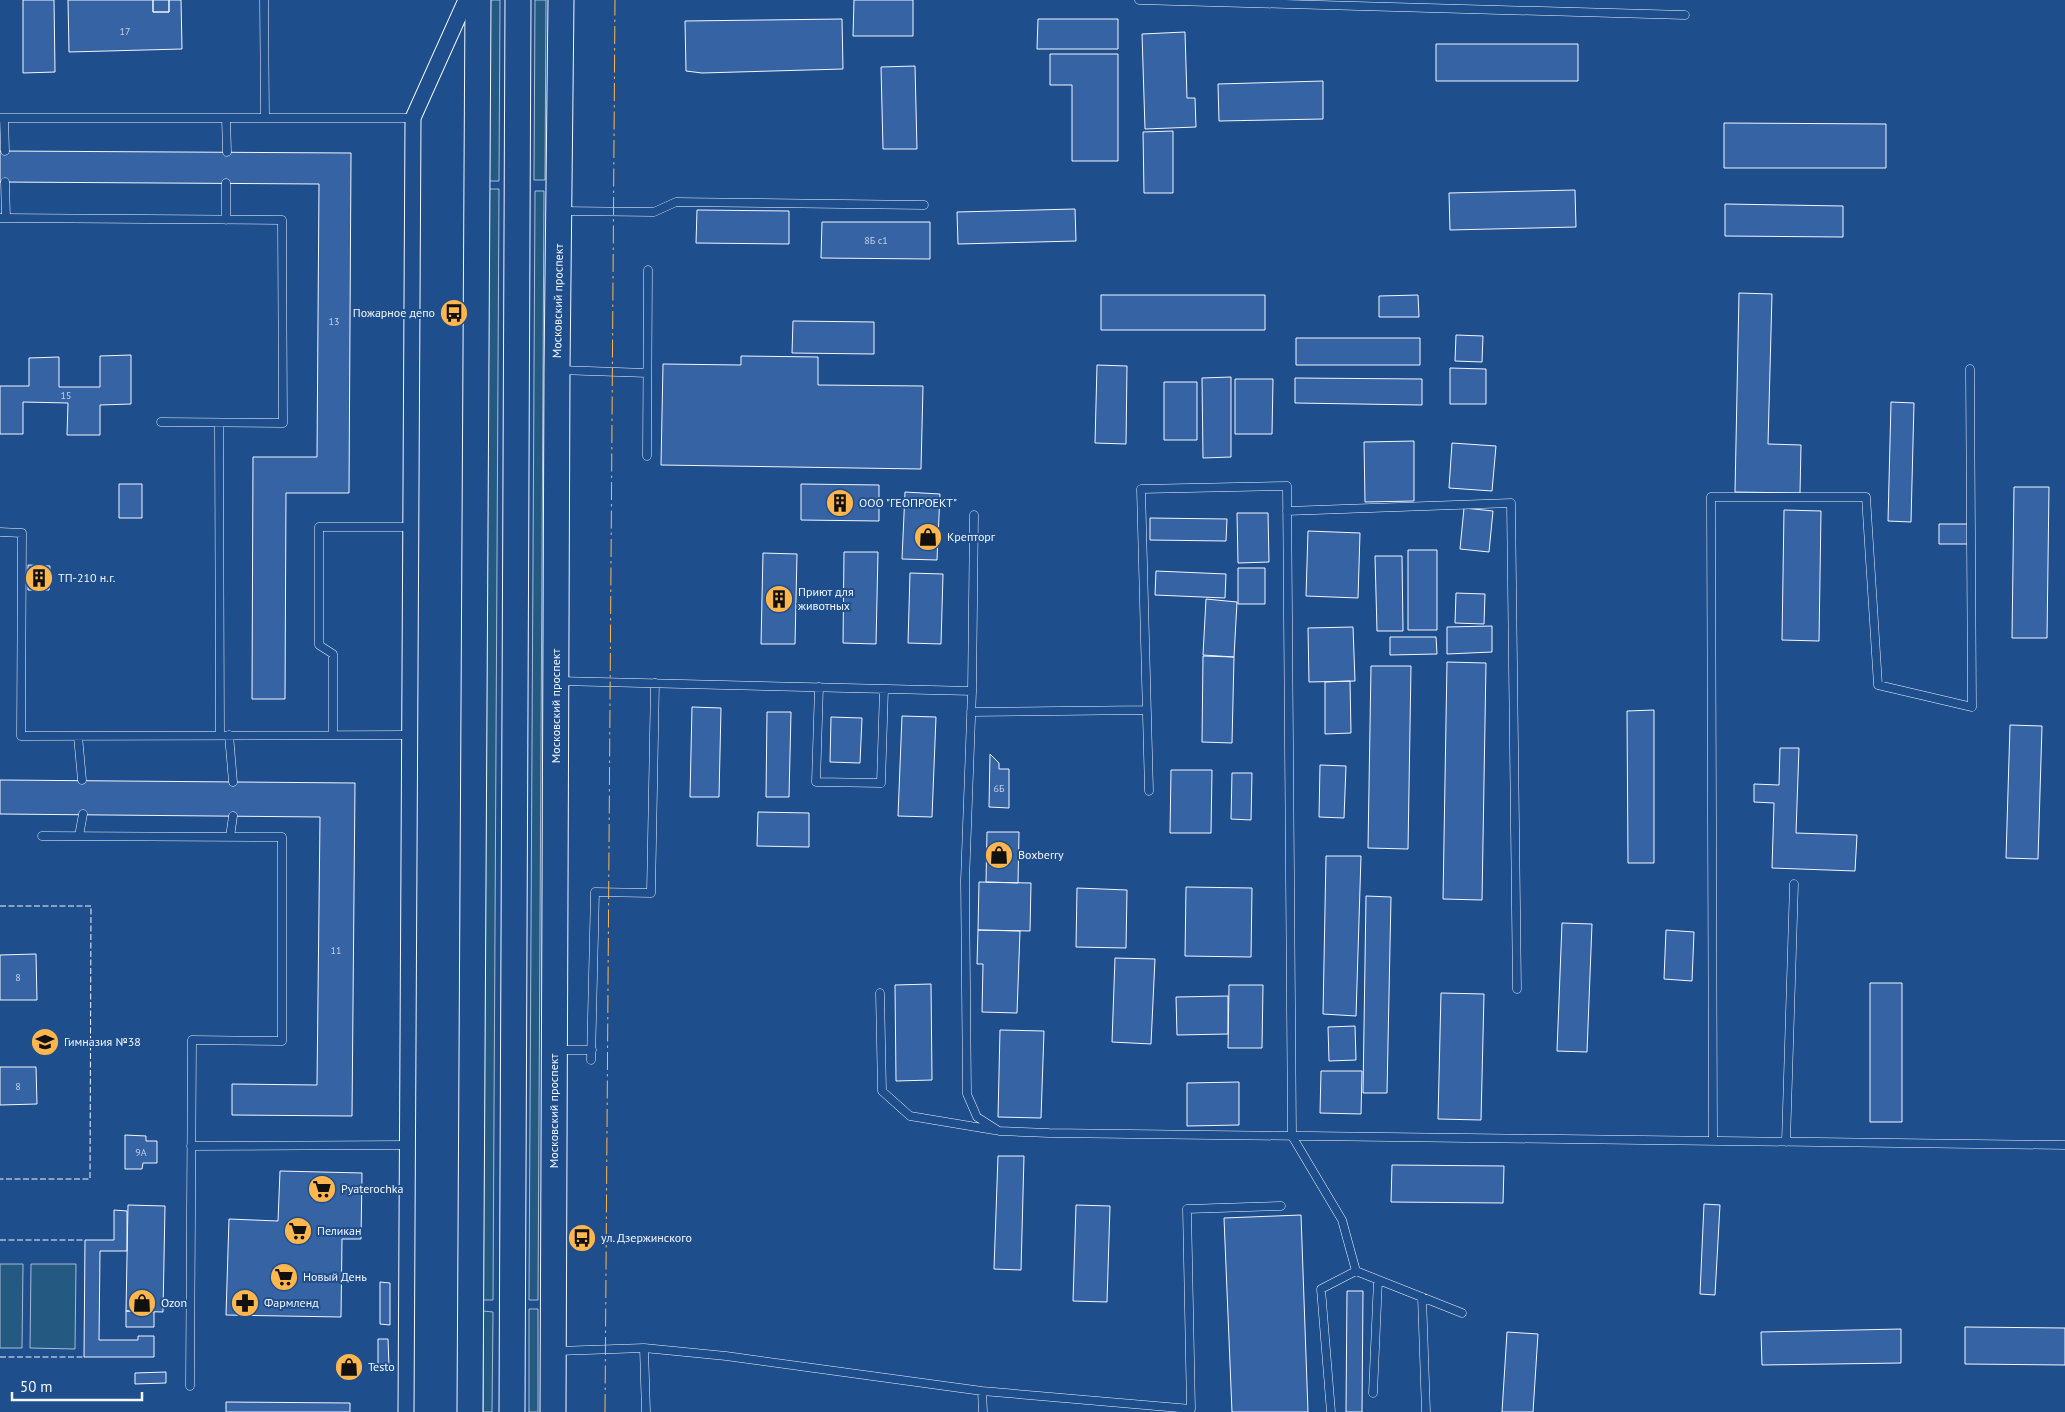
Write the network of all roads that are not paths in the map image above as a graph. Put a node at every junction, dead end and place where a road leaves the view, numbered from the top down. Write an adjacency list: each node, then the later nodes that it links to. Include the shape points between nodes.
1 (264, 0): 10 (lane)
2 (466, 0): 11 (street)
3 (478, 0): 75 (main road)
4 (518, 0): 76 (main road)
5 (561, 0): 17 (main road, Московский проспект)
6 (1139, 0): 7 (lane)
7 (1685, 15)
8 (2, 118): 9 (lane); 12 (lane)
9 (226, 118): 10 (lane); 13 (lane)
10 (265, 118): 11 (lane)
11 (413, 118): 29 (street)
12 (5, 151)
13 (227, 152)
14 (5, 182): 18 (lane)
15 (226, 183): 19 (lane)
16 (924, 206): 17 (lane, via 676,202 654,212)
17 (559, 211): 22 (main road, Московский проспект)
18 (3, 218): 19 (lane)
19 (226, 220): 25 (lane, via 282,220 283,423)
20 (648, 270): 23 (lane)
21 (1970, 369): 58 (lane, via 1972,707 1878,685 1866,497 1711,497)
22 (557, 370): 23 (lane); 31 (main road, Московский проспект)
23 (647, 373): 26 (lane)
24 (161, 422): 25 (lane)
25 (219, 423): 38 (lane)
26 (647, 456)
27 (1287, 511): 36 (lane, via 1287,486 1142,489); 51 (lane, via 1511,503); 57 (lane)
28 (974, 515): 35 (lane)
29 (411, 527): 39 (lane, via 319,527 319,645 333,654); 40 (street)
30 (0, 532): 41 (lane, via 22,533 20,736)
31 (556, 680): 32 (lane); 53 (main road, Московский проспект)
32 (654, 683): 33 (lane); 54 (lane, via 651,893 595,892)
33 (819, 687): 34 (lane); 34 (lane, via 816,782 881,783)
34 (884, 688): 35 (lane)
35 (972, 691): 37 (lane)
36 (1146, 710): 37 (lane); 44 (lane)
37 (971, 712): 56 (lane, via 966,881 967,1094 977,1117)
38 (224, 735): 39 (lane); 41 (lane); 43 (lane)
39 (333, 735): 40 (lane)
40 (410, 735): 60 (street)
41 (78, 736): 42 (lane)
42 (82, 780)
43 (233, 782)
44 (1149, 791)
45 (82, 814): 48 (lane)
46 (233, 816): 49 (lane)
47 (42, 836): 48 (lane)
48 (79, 836): 49 (lane)
49 (230, 837): 62 (lane, via 282,837 282,1041 192,1040)
50 (1794, 884): 59 (lane)
51 (1517, 989)
52 (880, 993): 56 (lane, via 882,1091 910,1116)
53 (555, 1050): 54 (lane); 69 (main road, Московский проспект)
54 (592, 1050): 55 (lane)
55 (591, 1060)
56 (999, 1131): 57 (lane)
57 (1292, 1136): 58 (lane); 64 (lane, via 1342,1220)
58 (1713, 1141): 59 (lane)
59 (1786, 1142): 61 (lane)
60 (408, 1145): 62 (lane); 74 (street)
61 (2065, 1145)
62 (191, 1146): 70 (lane)
63 (1280, 1206): 73 (lane, via 1187,1209)
64 (1356, 1271): 65 (lane); 80 (lane, via 1321,1288)
65 (1378, 1280): 66 (lane); 72 (lane)
66 (1422, 1298): 67 (lane); 81 (lane)
67 (1462, 1313)
68 (644, 1348): 69 (lane); 71 (lane); 78 (lane)
69 (553, 1351): 77 (main road, Московский проспект)
70 (190, 1386)
71 (982, 1391): 73 (lane); 79 (lane)
72 (1373, 1393)
73 (1192, 1410)
74 (406, 1412)
75 (470, 1412)
76 (512, 1412)
77 (553, 1412)
78 (646, 1412)
79 (983, 1412)
80 (1331, 1412)
81 (1426, 1412)

